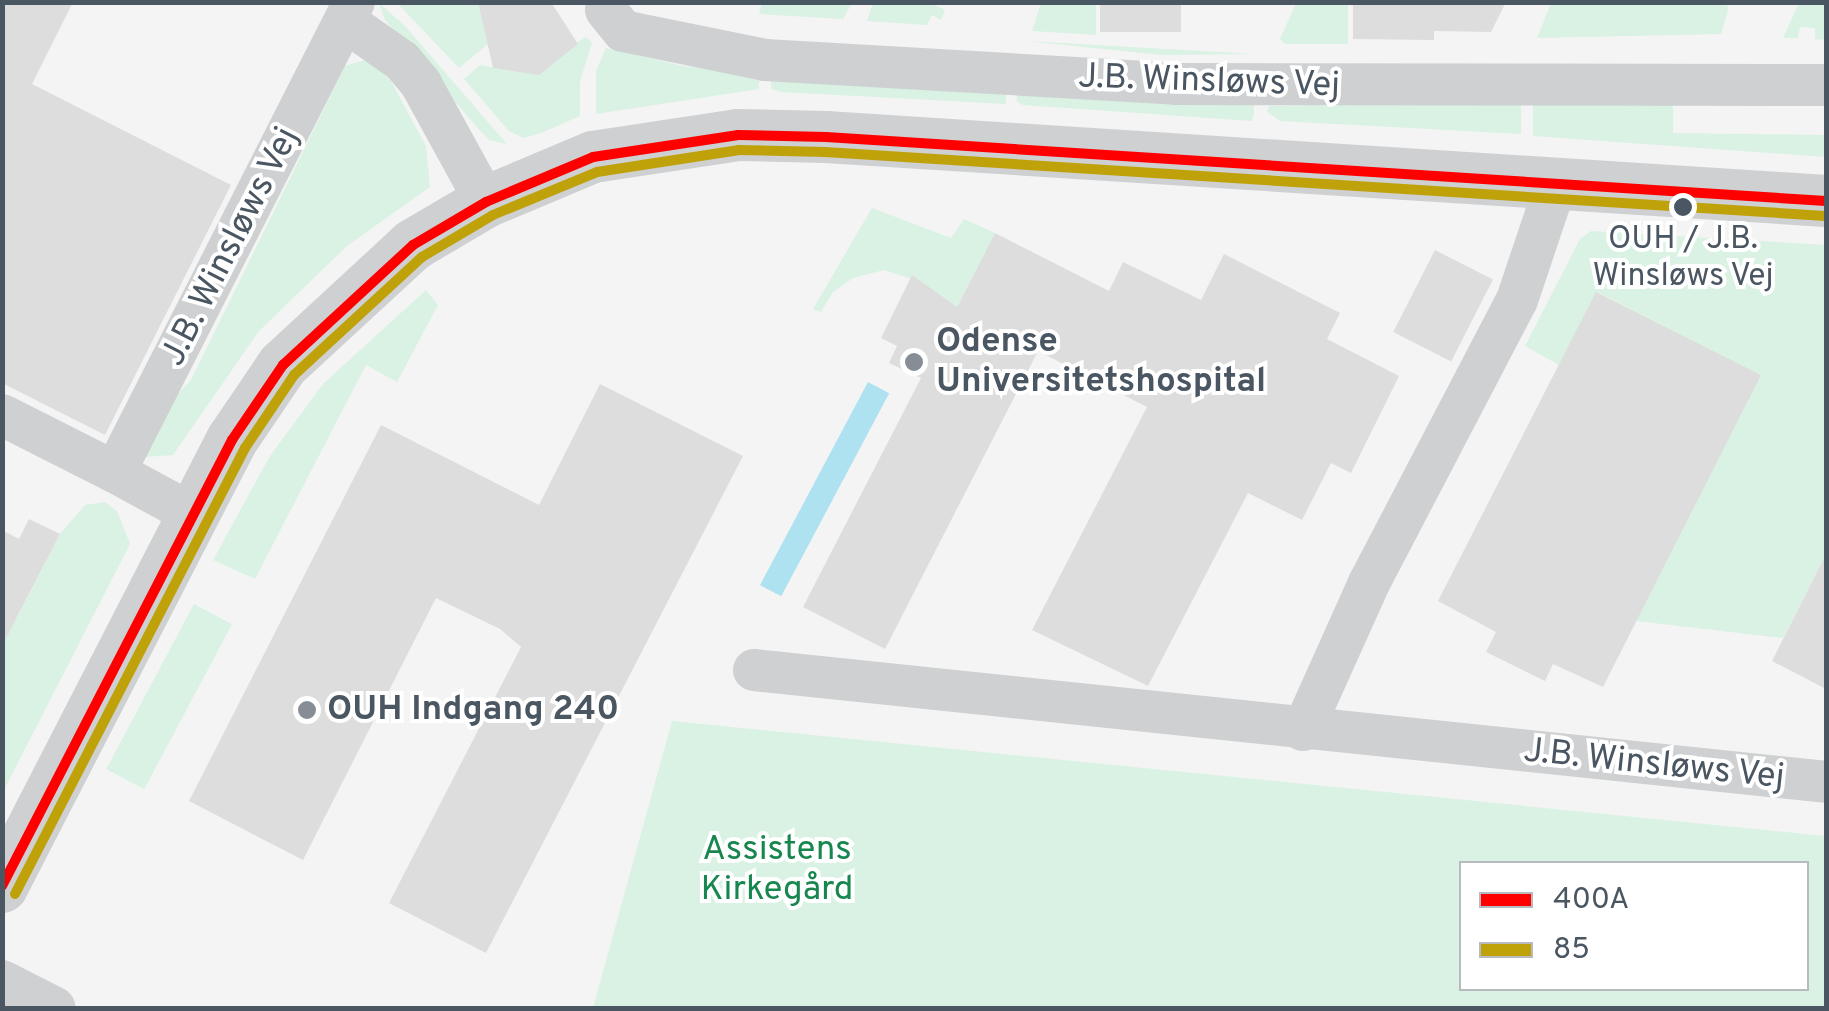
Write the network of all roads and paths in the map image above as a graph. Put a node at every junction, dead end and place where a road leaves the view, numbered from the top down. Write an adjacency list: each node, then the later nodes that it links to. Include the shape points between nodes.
1 (606, 10): 3 (street, J.B. Winsløws Vej, via 623,32 765,60 1176,84)
2 (350, 12): 5 (street, J.B. Winsløws Vej, via 421,84); 8 (street, J.B. Winsløws Vej)
3 (1826, 85)
4 (1556, 184): 5 (street, via 738,135 593,158); 6 (street); 11 (street, via 1517,300 1368,584)
5 (486, 202): 9 (street, via 413,245 283,365)
6 (1826, 202)
7 (2, 415): 8 (street)
8 (115, 472): 9 (street)
9 (192, 514): 13 (street)
10 (754, 670): 11 (street, J.B. Winsløws Vej)
11 (1303, 730): 12 (street, J.B. Winsløws Vej)
12 (1826, 782)
13 (2, 886)
14 (2, 981): 15 (street)
15 (56, 1008)

